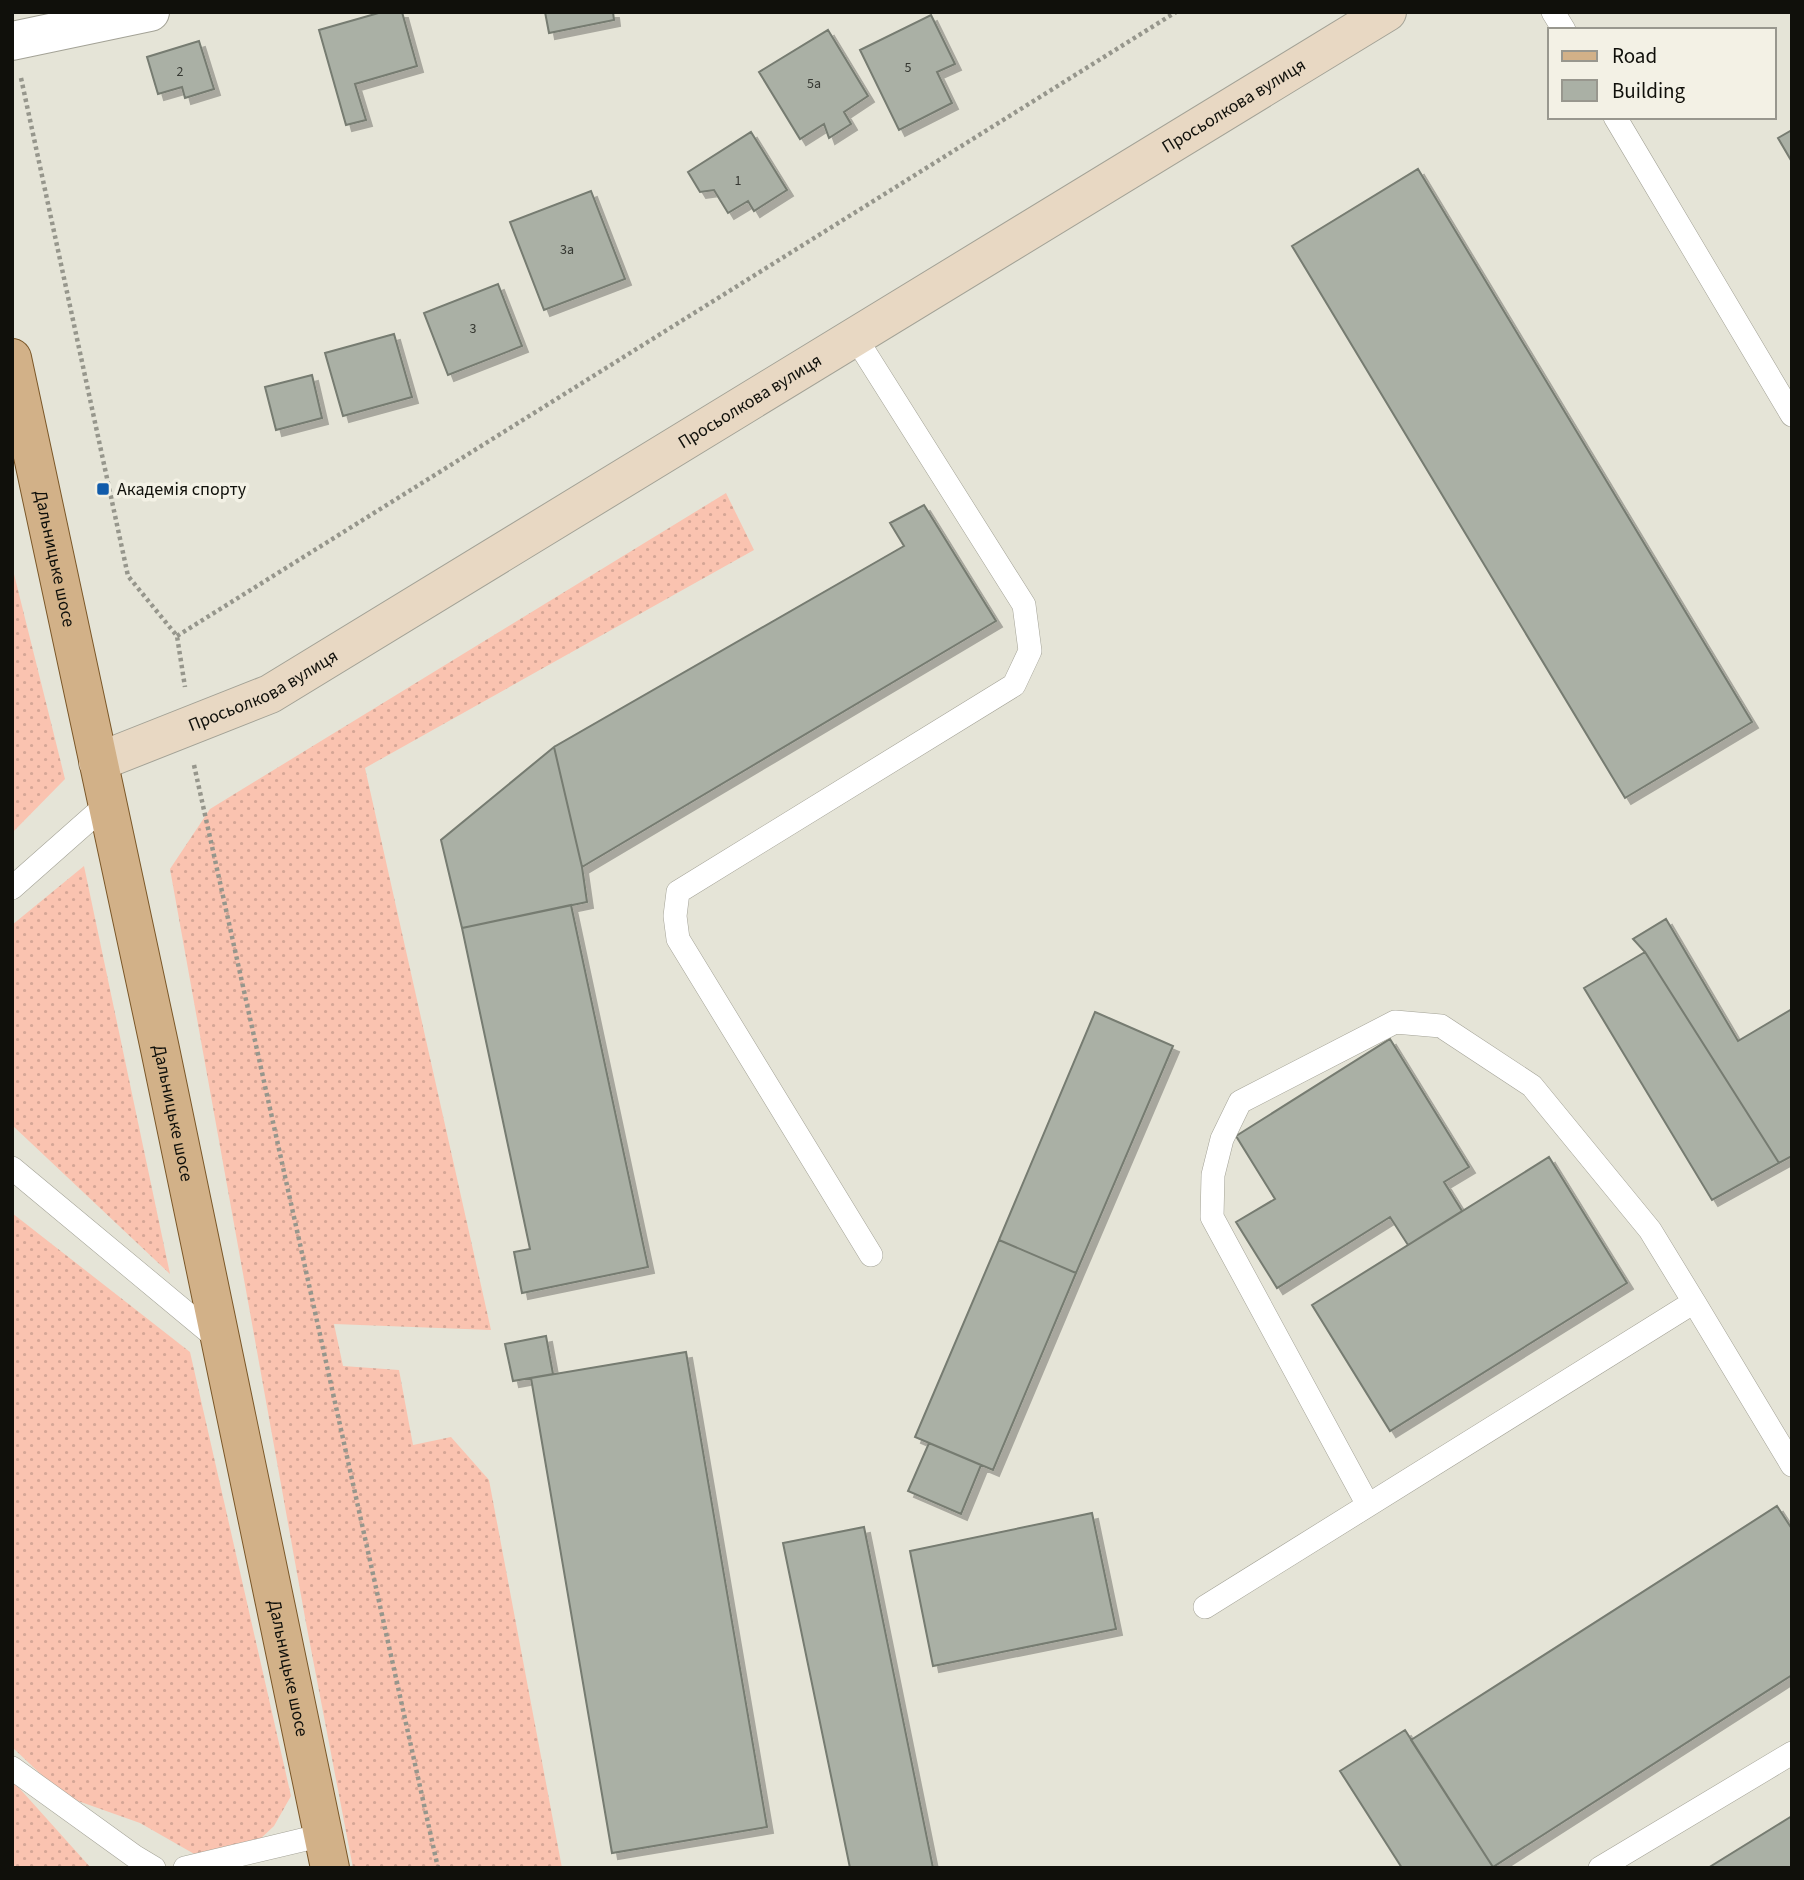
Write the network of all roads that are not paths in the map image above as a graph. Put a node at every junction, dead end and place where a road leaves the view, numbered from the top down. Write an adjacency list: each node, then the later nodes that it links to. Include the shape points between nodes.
1 (150, 12): 5 (street)
2 (1387, 12): 7 (street, Просьолкова вулиця)
3 (1553, 12): 4 (lane)
4 (1563, 28)
5 (13, 41)
6 (1616, 119): 9 (lane)
7 (855, 337): 10 (street, Просьолкова вулиця, via 270,694); 14 (lane, via 1024,605 1030,651 1014,685 678,892 675,916 678,939)
8 (12, 358): 10 (main road, Дальницьке шосе)
9 (1792, 415)
10 (98, 762): 11 (main road, Дальницьке шосе)
11 (107, 804): 12 (lane); 16 (main road, Дальницьке шосе)
12 (12, 888)
13 (12, 1168): 16 (lane)
14 (871, 1255)
15 (1694, 1302): 17 (lane); 18 (lane); 18 (lane, via 1650,1230 1532,1086 1441,1026 1395,1022 1240,1102 1222,1139 1213,1175 1212,1217)
16 (220, 1341): 22 (main road, Дальницьке шосе)
17 (1792, 1465)
18 (1368, 1505): 19 (lane)
19 (1205, 1607)
20 (1792, 1753): 25 (lane)
21 (12, 1768): 23 (lane)
22 (327, 1851): 24 (lane)
23 (154, 1868)
24 (185, 1868)
25 (1600, 1868)

